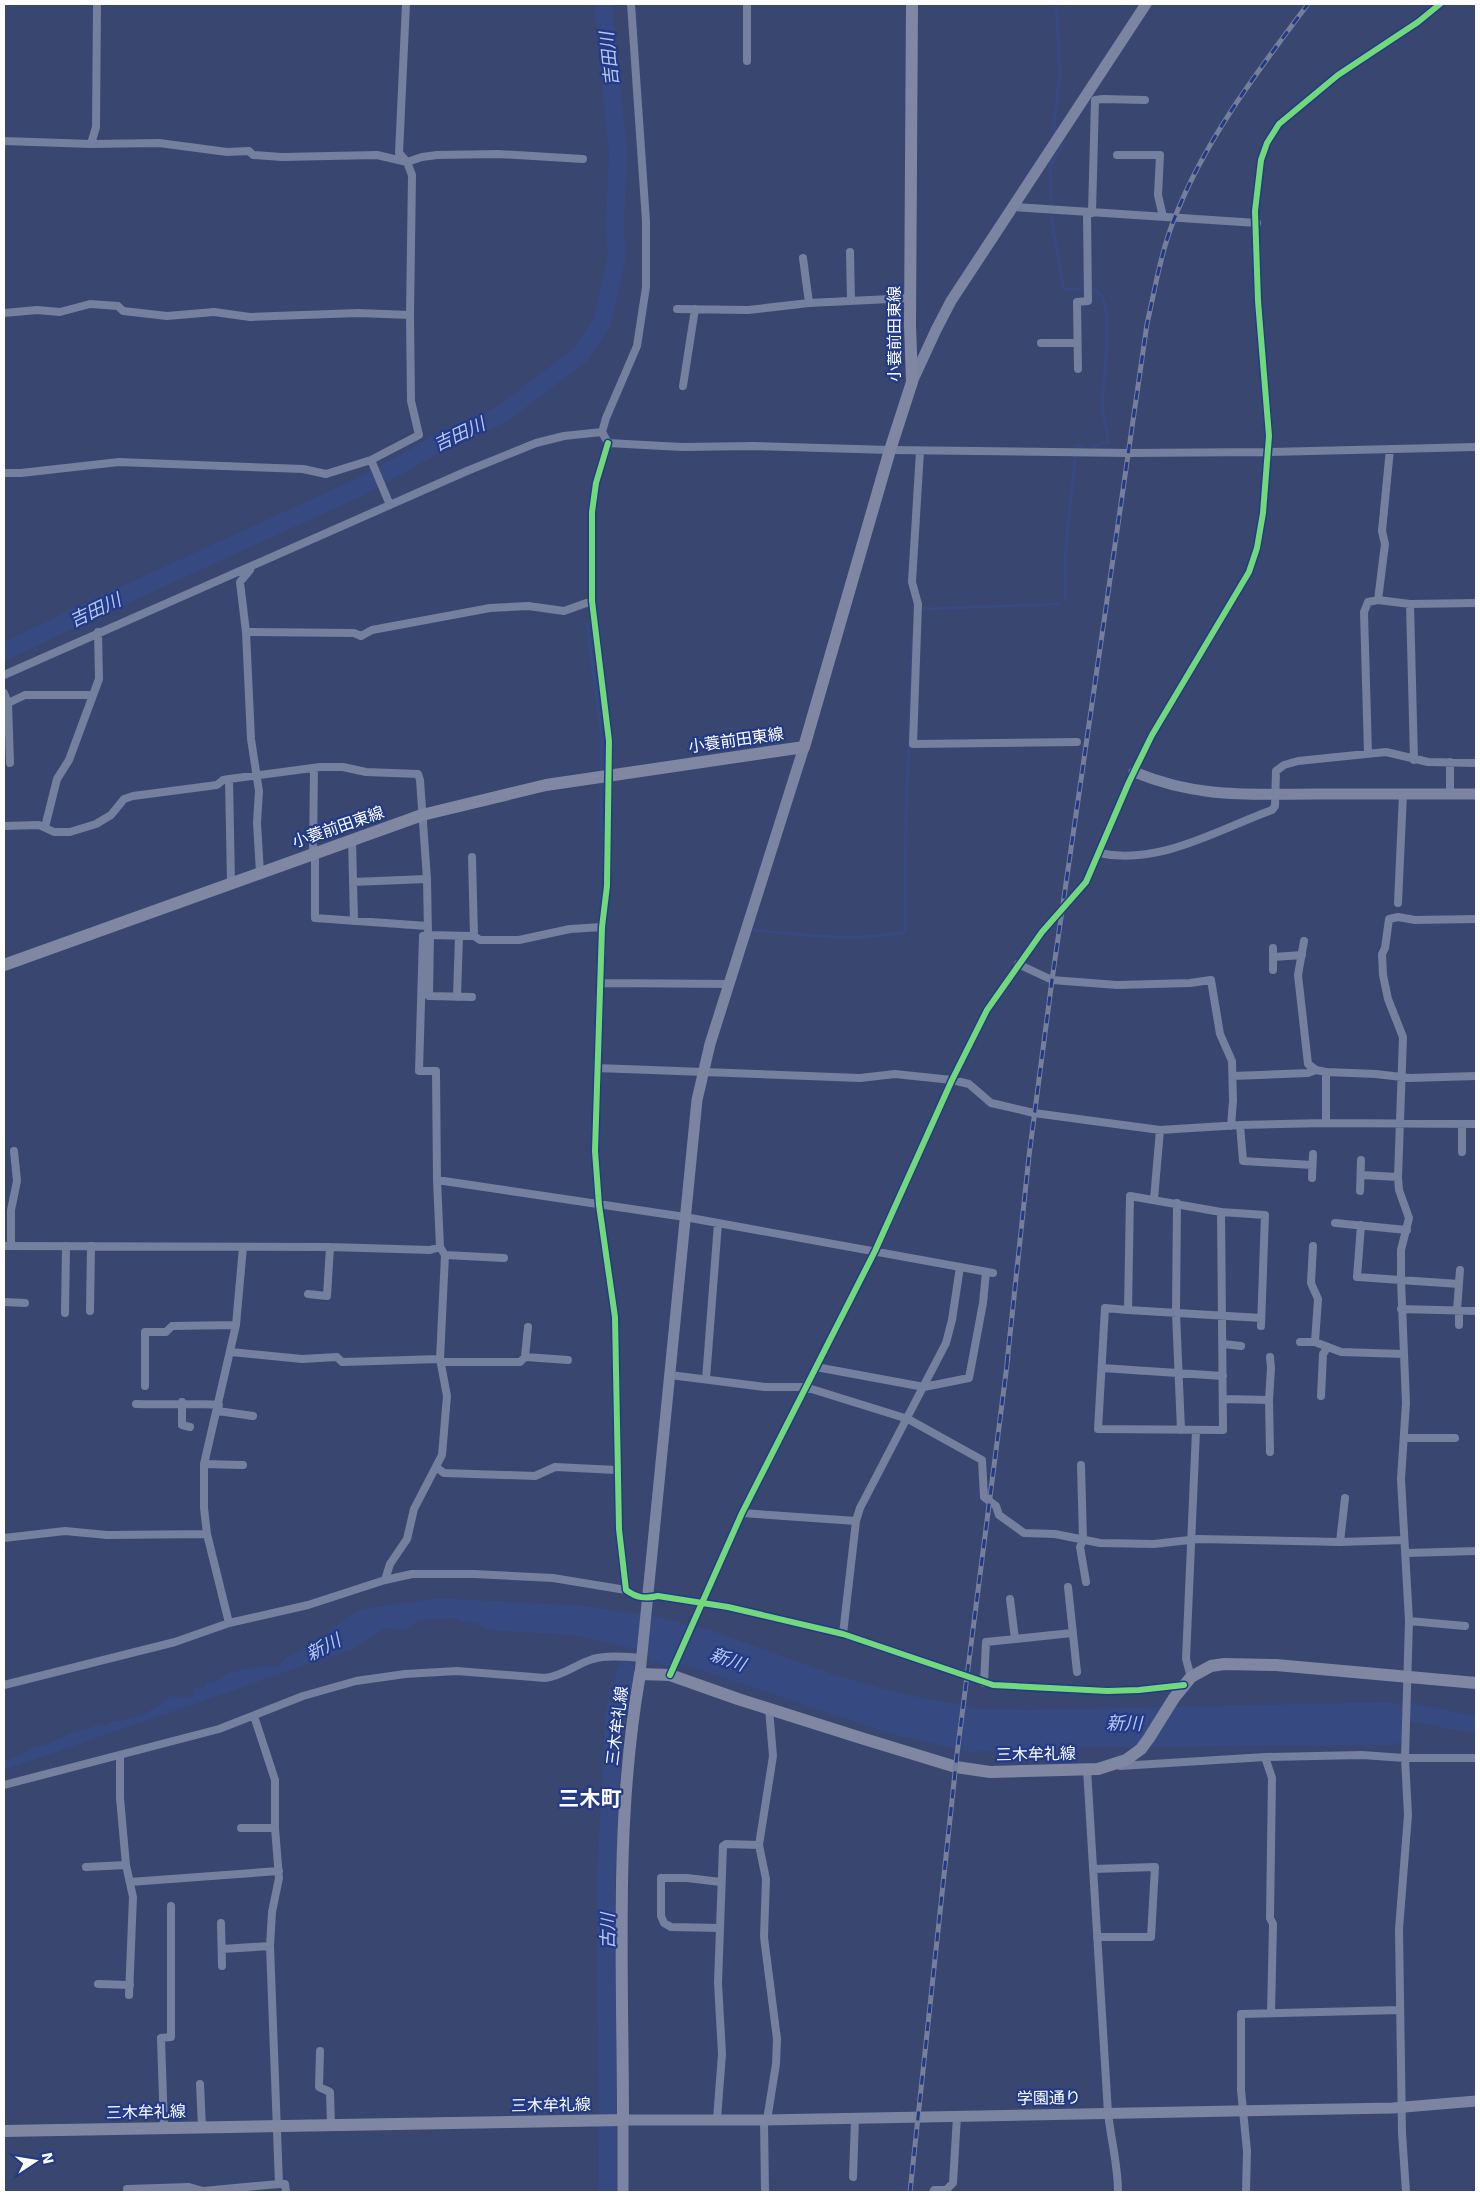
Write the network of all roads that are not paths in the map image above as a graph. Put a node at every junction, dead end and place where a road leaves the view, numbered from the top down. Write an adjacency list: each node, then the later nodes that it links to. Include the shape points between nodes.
1 (98, 4): 12 (street, via 96,127)
2 (406, 4): 15 (street, via 399,153)
3 (630, 4): 34 (street, via 646,221 646,287 637,346)
4 (747, 4): 8 (street)
5 (912, 4): 22 (main road, 小蓑前田東線)
6 (1146, 4): 9 (street)
7 (1440, 4): 19 (street, via 1338,75 1279,124 1266,143 1261,160)
8 (747, 61)
9 (1091, 98): 10 (street); 16 (street); 17 (street)
10 (1144, 100)
11 (4, 141): 12 (street)
12 (90, 144): 15 (street, via 159,143 227,152 249,151 253,155 377,155)
13 (1117, 155): 18 (street, via 1160,155 1158,195)
14 (583, 159): 15 (street, via 490,154 438,155)
15 (407, 162): 28 (street, via 412,175)
16 (1014, 207): 17 (street); 32 (street, via 951,301)
17 (1090, 212): 18 (street); 29 (street, via 1088,301 1077,302)
18 (1163, 218): 19 (street)
19 (1257, 223): 40 (street, via 1257,292 1269,436)
20 (850, 252): 23 (street)
21 (804, 258): 24 (street)
22 (910, 298): 23 (street); 32 (main road, 小蓑前田東線)
23 (852, 301): 24 (street)
24 (809, 303): 26 (street, via 748,310)
25 (677, 309): 26 (street)
26 (695, 309): 33 (street)
27 (4, 313): 28 (street, via 60,312 90,304 167,316 214,312 250,317)
28 (410, 314): 41 (street, via 411,401 419,435)
29 (1077, 343): 30 (street); 31 (street)
30 (1041, 344)
31 (1078, 369)
32 (912, 382): 38 (main road, 小蓑前田東線)
33 (683, 386)
34 (602, 432): 35 (street); 43 (street, via 536,443)
35 (608, 443): 38 (street); 46 (street, via 592,512)
36 (1476, 447): 37 (street)
37 (1390, 449): 40 (street); 45 (street, via 1382,531 1385,544)
38 (890, 450): 39 (street); 56 (main road, 小蓑前田東線)
39 (920, 450): 40 (street); 55 (street, via 912,582 918,604 913,744)
40 (1267, 452): 64 (street, via 1263,514 1249,572 1152,735)
41 (370, 460): 42 (street, via 326,474 303,469 119,462); 43 (street)
42 (4, 473)
43 (390, 505): 44 (street)
44 (254, 566): 49 (street); 50 (street, via 240,582)
45 (1378, 600): 48 (street); 58 (street, via 1368,602 1364,612)
46 (592, 601): 50 (street, via 564,611 528,606 490,608 372,630 361,636 354,633); 65 (street, via 605,696)
47 (1476, 603): 48 (street)
48 (1410, 604): 59 (street)
49 (98, 632): 51 (street); 53 (street, via 99,679)
50 (246, 632): 66 (street, via 251,740)
51 (4, 675)
52 (4, 693): 54 (street)
53 (93, 695): 54 (street, via 25,695); 74 (street, via 69,760 57,779)
54 (6, 704): 57 (street)
55 (1077, 742)
56 (804, 747): 65 (main road, 小蓑前田東線); 99 (street)
57 (7, 752): 62 (street)
58 (1368, 753): 59 (street, via 1386,752); 68 (street, via 1298,761 1284,766 1276,771)
59 (1414, 760): 60 (street)
60 (1450, 762): 61 (street); 70 (street)
61 (1476, 762)
62 (10, 763)
63 (314, 768): 66 (street); 72 (street, via 343,767 366,772 418,774); 76 (street)
64 (1134, 772): 68 (street, via 1159,782 1213,793); 77 (street)
65 (608, 774): 72 (main road, 小蓑前田東線, via 546,785); 87 (street, via 607,886)
66 (257, 776): 67 (street); 79 (street)
67 (230, 778): 74 (street, via 218,785 133,796 96,824 70,832 54,832); 82 (street)
68 (1276, 794): 69 (street); 77 (street, via 1272,810 1161,852 1119,857)
69 (1403, 794): 70 (street); 83 (street)
70 (1450, 794): 71 (street)
71 (1476, 794)
72 (422, 816): 75 (main road, 小蓑前田東線); 80 (street)
73 (4, 826): 74 (street)
74 (45, 827)
75 (352, 839): 76 (main road, 小蓑前田東線); 81 (street)
76 (314, 853): 79 (main road, 小蓑前田東線); 85 (street, via 316,918)
77 (1099, 853): 95 (street, via 1086,882)
78 (472, 857): 90 (street)
79 (260, 872): 82 (main road, 小蓑前田東線)
80 (427, 880): 81 (street); 86 (street)
81 (353, 882): 85 (street)
82 (231, 883): 96 (main road, 小蓑前田東線)
83 (1398, 903)
84 (1476, 919): 108 (street, via 1389,919 1382,954 1383,975 1403,1038)
85 (354, 920): 86 (street)
86 (427, 926): 88 (street)
87 (602, 928): 90 (street, via 570,930 519,940 480,940); 98 (street)
88 (429, 935): 89 (street); 100 (street, via 429,996); 125 (street, via 423,936 419,1071 436,1071)
89 (459, 936): 90 (street); 100 (street)
90 (474, 936)
91 (1304, 941): 93 (street)
92 (1273, 948): 94 (street)
93 (1302, 955): 94 (street); 103 (street, via 1298,975 1308,1064)
94 (1273, 958): 97 (street)
95 (1018, 964): 106 (street, via 1052,980 1117,985 1211,980 1220,1034 1232,1061); 109 (street, via 987,1010)
96 (4, 965)
97 (1273, 970)
98 (601, 983): 99 (street); 102 (street)
99 (730, 984): 104 (street)
100 (457, 997): 101 (street)
101 (472, 997)
102 (597, 1068): 104 (street); 129 (street, via 595,1151)
103 (1316, 1070): 105 (street); 106 (street)
104 (704, 1071): 109 (street, via 860,1078 895,1074); 131 (street, via 697,1100)
105 (1326, 1072): 108 (street); 110 (street)
106 (1233, 1076): 115 (street)
107 (1476, 1076): 108 (street)
108 (1401, 1077): 111 (street)
109 (952, 1080): 116 (street, via 969,1084 991,1103 1000,1106); 143 (street)
110 (1326, 1123): 111 (street); 114 (street)
111 (1400, 1124): 112 (street); 123 (street)
112 (1462, 1124): 113 (street); 118 (street)
113 (1476, 1124)
114 (1240, 1125): 115 (street); 121 (street, via 1243,1161)
115 (1231, 1126): 116 (street)
116 (1160, 1130): 127 (street)
117 (14, 1152): 136 (street, via 17,1181)
118 (1462, 1152)
119 (1313, 1154): 121 (street)
120 (1361, 1160): 122 (street)
121 (1312, 1165): 124 (street)
122 (1361, 1175): 123 (street); 126 (street)
123 (1398, 1177): 135 (street, via 1409,1218)
124 (1312, 1178)
125 (437, 1180): 129 (street); 142 (street)
126 (1360, 1191)
127 (1154, 1199): 128 (street); 156 (street, via 1130,1196)
128 (1177, 1203): 130 (street); 161 (street)
129 (599, 1205): 131 (street); 206 (street, via 615,1317)
130 (1221, 1212): 162 (street); 163 (street, via 1265,1215)
131 (685, 1217): 132 (street); 182 (street)
132 (718, 1223): 143 (street); 184 (street)
133 (1335, 1223): 134 (street)
134 (1361, 1226): 135 (street); 148 (street, via 1356,1277)
135 (1407, 1230): 148 (street, via 1401,1250)
136 (7, 1246): 137 (street)
137 (66, 1246): 138 (street); 160 (street)
138 (91, 1246): 140 (street); 158 (street)
139 (1313, 1246): 151 (street, via 1311,1283)
140 (243, 1247): 141 (street); 164 (street)
141 (330, 1247): 142 (street, via 430,1250); 150 (street, via 327,1296)
142 (440, 1247): 144 (street)
143 (875, 1252): 146 (street); 179 (street)
144 (445, 1255): 145 (street); 178 (street)
145 (504, 1258)
146 (960, 1267): 187 (street, via 946,1343); 187 (street, via 989,1273 969,1378)
147 (1460, 1270): 149 (street)
148 (1401, 1280): 149 (street); 155 (street)
149 (1459, 1284): 157 (street)
150 (308, 1294)
151 (1318, 1299): 152 (street); 169 (street)
152 (1327, 1299)
153 (4, 1302): 154 (street)
154 (25, 1303)
155 (1401, 1309): 157 (street); 174 (street)
156 (1128, 1310): 161 (street); 180 (street, via 1106,1308)
157 (1458, 1310): 159 (street); 165 (street)
158 (90, 1311)
159 (1476, 1311)
160 (65, 1313)
161 (1176, 1313): 162 (street); 181 (street)
162 (1222, 1316): 163 (street); 170 (street)
163 (1261, 1318): 166 (street)
164 (236, 1325): 173 (street); 185 (street, via 172,1326 166,1332 146,1332)
165 (1459, 1325)
166 (1261, 1326)
167 (528, 1327): 175 (street)
168 (1300, 1342): 169 (street)
169 (1315, 1342): 172 (street)
170 (1222, 1344): 171 (street); 183 (street)
171 (1241, 1346)
172 (1327, 1348): 174 (street, via 1341,1352); 188 (street, via 1323,1354)
173 (230, 1352): 178 (street, via 302,1359 337,1357 342,1362); 193 (street)
174 (1403, 1354): 199 (street)
175 (525, 1357): 177 (street); 178 (street, via 520,1362)
176 (1270, 1357): 190 (street)
177 (568, 1360)
178 (441, 1361): 205 (street, via 447,1396 442,1455)
179 (816, 1366): 186 (street); 187 (street)
180 (1102, 1368): 181 (street); 197 (street, via 1098,1429)
181 (1178, 1372): 183 (street); 197 (street)
182 (670, 1375): 184 (street); 222 (street)
183 (1223, 1376): 189 (street)
184 (706, 1379): 186 (street, via 766,1387)
185 (145, 1386)
186 (805, 1387): 195 (street); 208 (street)
187 (924, 1387): 195 (street)
188 (1321, 1396)
189 (1223, 1399): 190 (street); 198 (street, via 1223,1430)
190 (1269, 1400): 201 (street)
191 (182, 1402): 192 (street); 193 (street); 196 (street, via 182,1425)
192 (136, 1404)
193 (218, 1408): 194 (street); 202 (street)
194 (253, 1416)
195 (908, 1419): 209 (street); 212 (street, via 982,1460 984,1497 996,1506 999,1515 1024,1533 1055,1534)
196 (190, 1427)
197 (1181, 1430): 198 (street)
198 (1196, 1430): 213 (street)
199 (1404, 1438): 200 (street); 214 (street, via 1401,1479)
200 (1455, 1438)
201 (1270, 1452)
202 (204, 1464): 203 (street); 210 (street)
203 (243, 1465)
204 (1081, 1466): 212 (street)
205 (436, 1467): 206 (street, via 444,1473 535,1476 555,1467); 218 (street, via 414,1509 407,1539 390,1564)
206 (617, 1470): 221 (street)
207 (1345, 1498): 215 (street)
208 (742, 1512): 209 (street); 224 (street)
209 (856, 1521): 229 (street)
210 (207, 1534): 211 (street, via 107,1535 65,1531); 226 (street)
211 (4, 1538)
212 (1083, 1540): 213 (street, via 1154,1544); 219 (street, via 1080,1547)
213 (1190, 1540): 215 (street); 235 (street)
214 (1404, 1540): 215 (street); 217 (street)
215 (1340, 1542)
216 (1476, 1551): 217 (street)
217 (1406, 1553): 225 (street)
218 (385, 1580): 221 (street, via 412,1574 474,1574 553,1578); 226 (street, via 308,1605)
219 (1086, 1582)
220 (1068, 1587): 228 (street)
221 (626, 1590): 222 (street, via 634,1596)
222 (648, 1598): 224 (street, via 658,1596); 231 (street)
223 (1010, 1599): 230 (street)
224 (702, 1603): 229 (street); 232 (street)
225 (1409, 1621): 227 (street); 234 (street)
226 (229, 1623): 238 (street, via 175,1642)
227 (1465, 1626)
228 (1072, 1633): 230 (street); 233 (street)
229 (843, 1634): 236 (street)
230 (1015, 1639): 236 (street, via 986,1642)
231 (641, 1662): 232 (main road, 三木牟礼線); 240 (street, via 620,1656 594,1659 555,1677 545,1678 457,1671 377,1678 303,1696); 278 (main road, 三木牟礼線, via 628,1750 623,1825)
232 (672, 1672): 239 (main road, 三木牟礼線)
233 (1076, 1672)
234 (1408, 1676): 235 (main road, 三木牟礼線, via 1247,1663 1211,1666); 237 (main road, 三木牟礼線); 243 (street)
235 (1188, 1681): 236 (street, via 1138,1690 1107,1691 1006,1687); 245 (main road, 三木牟礼線, via 1141,1748)
236 (984, 1683)
237 (1476, 1683)
238 (4, 1685)
239 (769, 1709): 246 (main road, 三木牟礼線, via 956,1767 990,1772); 250 (street, via 773,1756)
240 (254, 1716): 241 (street); 249 (street, via 275,1780)
241 (120, 1756): 247 (street); 251 (street)
242 (1265, 1757): 243 (street, via 1362,1755); 245 (street); 268 (street, via 1272,1778)
243 (1405, 1758): 244 (street); 267 (street, via 1408,1815 1399,1929)
244 (1476, 1758)
245 (1111, 1767): 246 (main road, 三木牟礼線)
246 (1087, 1770): 253 (street)
247 (4, 1783)
248 (241, 1828): 249 (street)
249 (275, 1828): 254 (street)
250 (759, 1845): 256 (street, via 723,1846); 279 (street, via 766,1879 764,1937 777,2039 776,2064)
251 (126, 1865): 252 (street); 255 (street)
252 (86, 1866)
253 (1093, 1869): 260 (street); 260 (street, via 1155,1867 1151,1937)
254 (279, 1871): 255 (street); 261 (street)
255 (130, 1882): 265 (street, via 133,1897)
256 (721, 1882): 259 (street); 259 (street, via 661,1878 664,1924)
257 (171, 1906): 283 (street, via 171,2037 161,2038)
258 (221, 1923): 262 (street)
259 (719, 1928): 277 (street, via 722,2054)
260 (1098, 1937): 274 (street)
261 (270, 1946): 262 (street); 281 (street)
262 (222, 1949): 263 (street)
263 (222, 1966)
264 (98, 1984): 265 (street)
265 (130, 1984): 266 (street)
266 (129, 1995)
267 (1400, 2010): 268 (street); 272 (street)
268 (1270, 2013): 273 (street, via 1241,2014)
269 (320, 2051): 280 (street, via 319,2087 330,2092)
270 (200, 2084): 282 (street)
271 (1476, 2101): 272 (street, 学園通り)
272 (1402, 2107): 273 (street, 学園通り); 294 (street)
273 (1242, 2111): 274 (street, 学園通り); 293 (street, via 1247,2151)
274 (1108, 2113): 275 (street, 学園通り); 292 (street, via 1118,2170)
275 (957, 2116): 276 (street, 学園通り); 291 (street, via 952,2183 946,2190)
276 (855, 2118): 279 (street, 学園通り); 285 (street)
277 (717, 2119): 278 (street, 学園通り); 279 (street, 学園通り)
278 (623, 2120): 280 (main road, 三木牟礼線); 289 (street)
279 (765, 2120): 290 (street)
280 (331, 2125): 281 (main road, 三木牟礼線)
281 (278, 2126): 282 (main road, 三木牟礼線); 286 (street)
282 (202, 2127): 283 (main road, 三木牟礼線)
283 (164, 2128): 284 (main road, 三木牟礼線)
284 (4, 2131)
285 (853, 2177)
286 (279, 2184): 287 (street, via 203,2191 189,2187); 288 (street, via 285,2184)
287 (127, 2189)
288 (286, 2192)
289 (623, 2192)
290 (765, 2192)
291 (933, 2192)
292 (1118, 2192)
293 (1246, 2192)
294 (1406, 2192)

